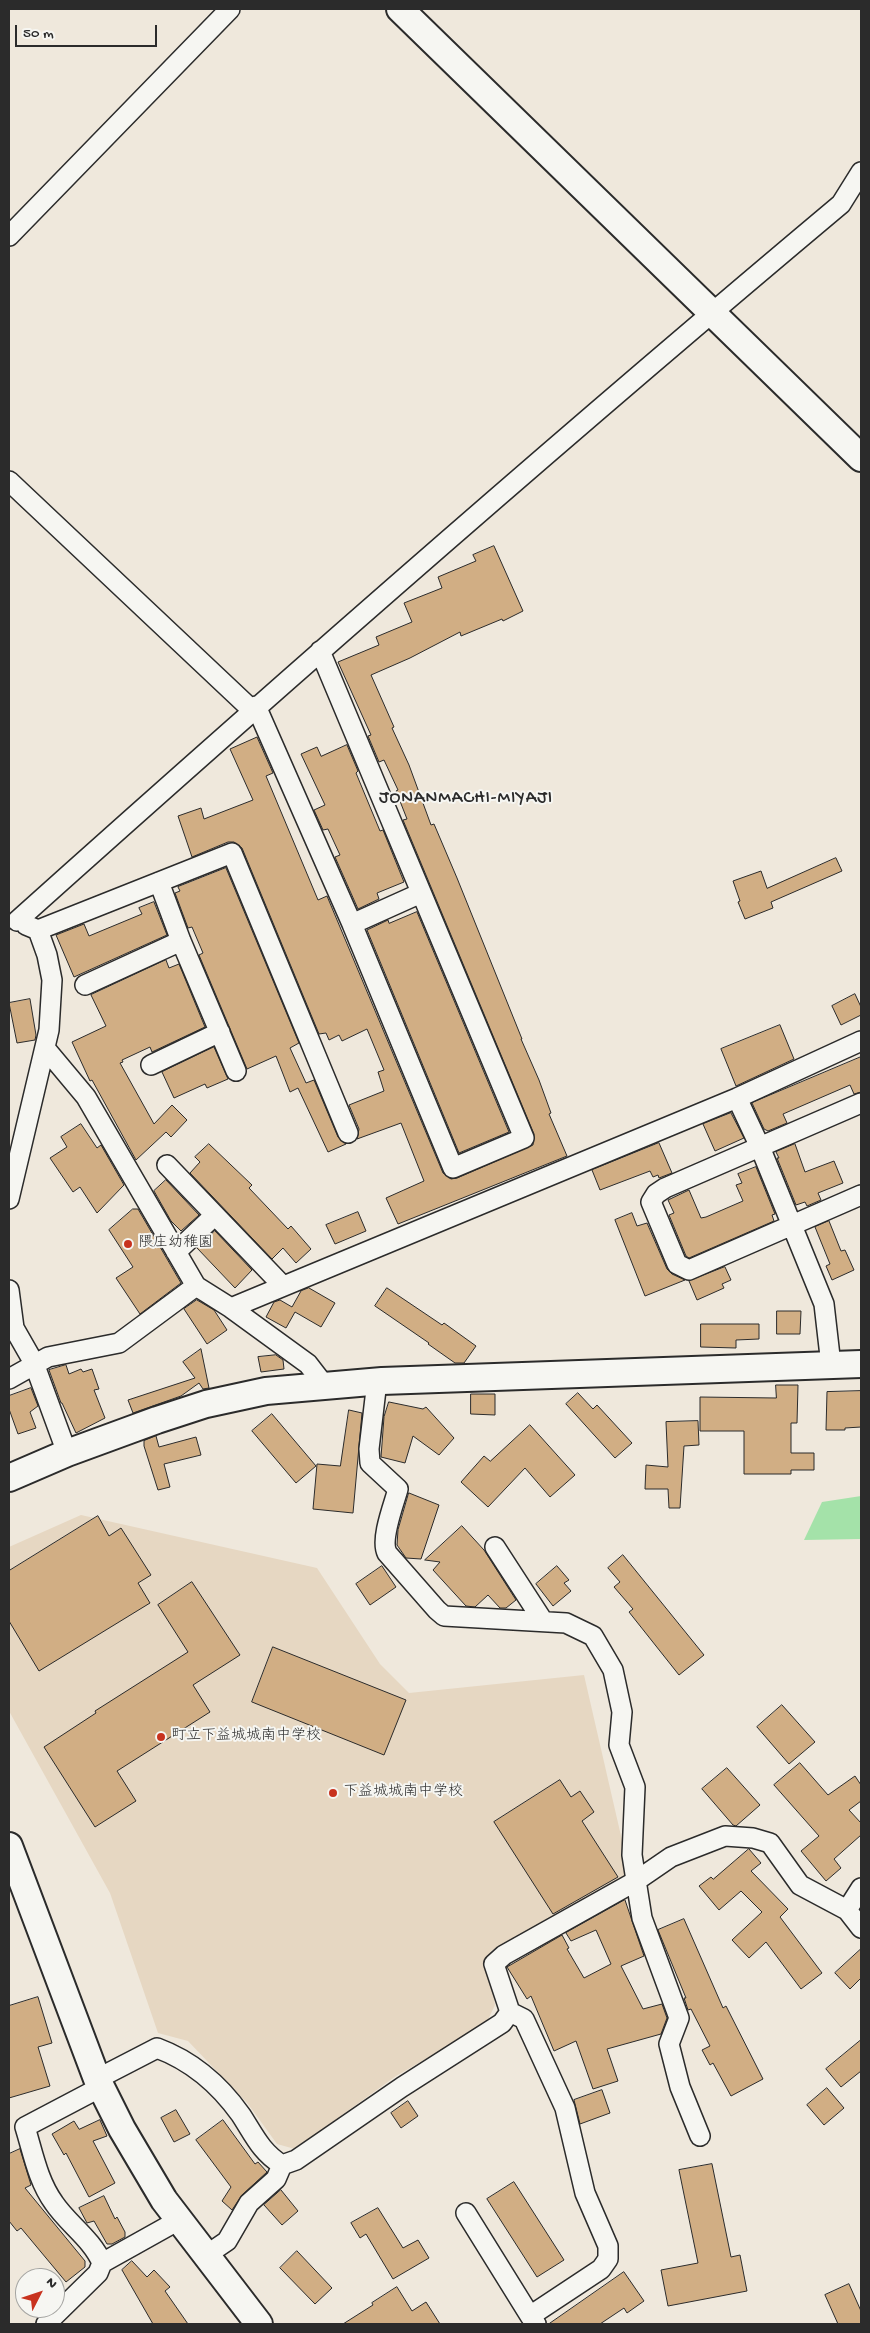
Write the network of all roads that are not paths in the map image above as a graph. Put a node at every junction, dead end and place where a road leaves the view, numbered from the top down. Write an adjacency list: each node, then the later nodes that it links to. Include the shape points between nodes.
1 (230, 9): 4 (street)
2 (400, 9): 5 (street)
3 (861, 172): 5 (street, via 841,204)
4 (9, 236)
5 (711, 313): 6 (street); 8 (street)
6 (861, 458)
7 (9, 481): 9 (street)
8 (320, 651): 9 (street); 11 (street)
9 (254, 708): 12 (street); 13 (street)
10 (160, 882): 14 (street); 15 (street); 24 (street, via 232,853)
11 (421, 893): 13 (street); 13 (street, via 524,1138 453,1168)
12 (13, 920): 14 (street)
13 (352, 924)
14 (38, 930): 19 (street, via 52,980)
15 (181, 941): 16 (street); 17 (street)
16 (85, 985)
17 (220, 1032): 20 (street); 21 (street)
18 (861, 1041): 22 (street)
19 (45, 1048): 28 (street); 31 (street, via 86,1097)
20 (151, 1065)
21 (236, 1071)
22 (737, 1098): 25 (street); 33 (street)
23 (861, 1104): 25 (street)
24 (348, 1133)
25 (760, 1147): 30 (street); 30 (street, via 665,1188 651,1202 677,1264 689,1270)
26 (168, 1164): 29 (street)
27 (861, 1195): 30 (street)
28 (9, 1199)
29 (215, 1215): 31 (street); 33 (street)
30 (791, 1225): 38 (street, via 824,1304)
31 (176, 1252): 32 (street)
32 (196, 1286): 35 (street); 36 (street, via 118,1343 48,1357)
33 (283, 1286): 35 (street)
34 (9, 1290): 36 (street, via 14,1328)
35 (231, 1308): 41 (street, via 308,1364)
36 (34, 1364): 39 (street); 42 (street)
37 (861, 1364): 38 (street)
38 (831, 1365): 40 (street)
39 (9, 1379)
40 (377, 1381): 41 (street); 45 (street, via 370,1463 398,1489 385,1538 388,1553 444,1616)
41 (325, 1386): 42 (street, via 266,1391 206,1404)
42 (67, 1453): 43 (street)
43 (9, 1478)
44 (496, 1547): 45 (street)
45 (543, 1621): 47 (street, via 566,1623 593,1636 613,1670 622,1712 619,1745 635,1787 632,1855)
46 (9, 1846): 48 (street)
47 (636, 1881): 50 (street, via 671,1856 725,1836 752,1838 770,1843 800,1885); 52 (street, via 504,1955 494,1964); 55 (street, via 642,1918 679,2018 669,2044 680,2087)
48 (15, 1882): 53 (street)
49 (861, 1888): 50 (street)
50 (847, 1910): 51 (street)
51 (861, 1928)
52 (510, 2012): 56 (street, via 502,2023 296,2160); 61 (street, via 524,2019 564,2108 585,2193 608,2246 608,2259 601,2269)
53 (99, 2083): 54 (street); 56 (street, via 157,2048 177,2055 203,2073 226,2096 268,2156); 58 (street, via 122,2129)
54 (17, 2132): 60 (street, via 44,2189 96,2250)
55 (700, 2136)
56 (282, 2165): 59 (street, via 276,2179 249,2203 227,2241)
57 (466, 2213): 61 (street)
58 (179, 2220): 59 (street); 60 (street)
59 (205, 2256): 63 (street)
60 (102, 2263): 62 (street, via 98,2273)
61 (533, 2320)
62 (46, 2324)
63 (259, 2324)

